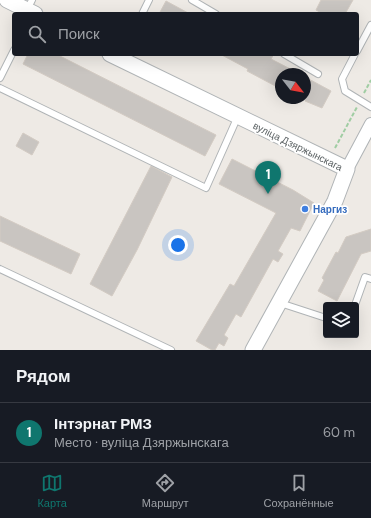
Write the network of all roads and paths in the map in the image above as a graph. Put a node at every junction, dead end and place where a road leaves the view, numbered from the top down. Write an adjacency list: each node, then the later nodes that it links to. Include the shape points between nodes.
1 (7, 0): 4 (street)
2 (149, 0): 5 (lane)
3 (193, 0): 6 (lane)
4 (32, 10)
5 (143, 12)
6 (213, 12)
7 (371, 25): 8 (lane)
8 (359, 47)
9 (12, 54): 14 (lane)
10 (118, 56): 19 (street, вуліца Дзяржынскага)
11 (287, 56): 13 (lane)
12 (354, 56): 17 (lane, via 342,79 345,91)
13 (318, 74)
14 (0, 78)
15 (371, 80): 17 (path)
16 (0, 88): 19 (lane, via 206,188)
17 (360, 100): 18 (lane); 21 (path)
18 (371, 107)
19 (238, 116): 21 (street, вуліца Дзяржынскага)
20 (371, 124): 22 (street)
21 (329, 160): 22 (street, вуліца Дзяржынскага)
22 (346, 170): 25 (street, вуліца Дзяржынскага, via 335,201)
23 (0, 269): 28 (lane)
24 (371, 279): 26 (lane, via 365,277)
25 (279, 302): 27 (lane); 29 (street, вуліца Дзяржынскага)
26 (355, 302)
27 (323, 317)
28 (171, 350)
29 (253, 350)

